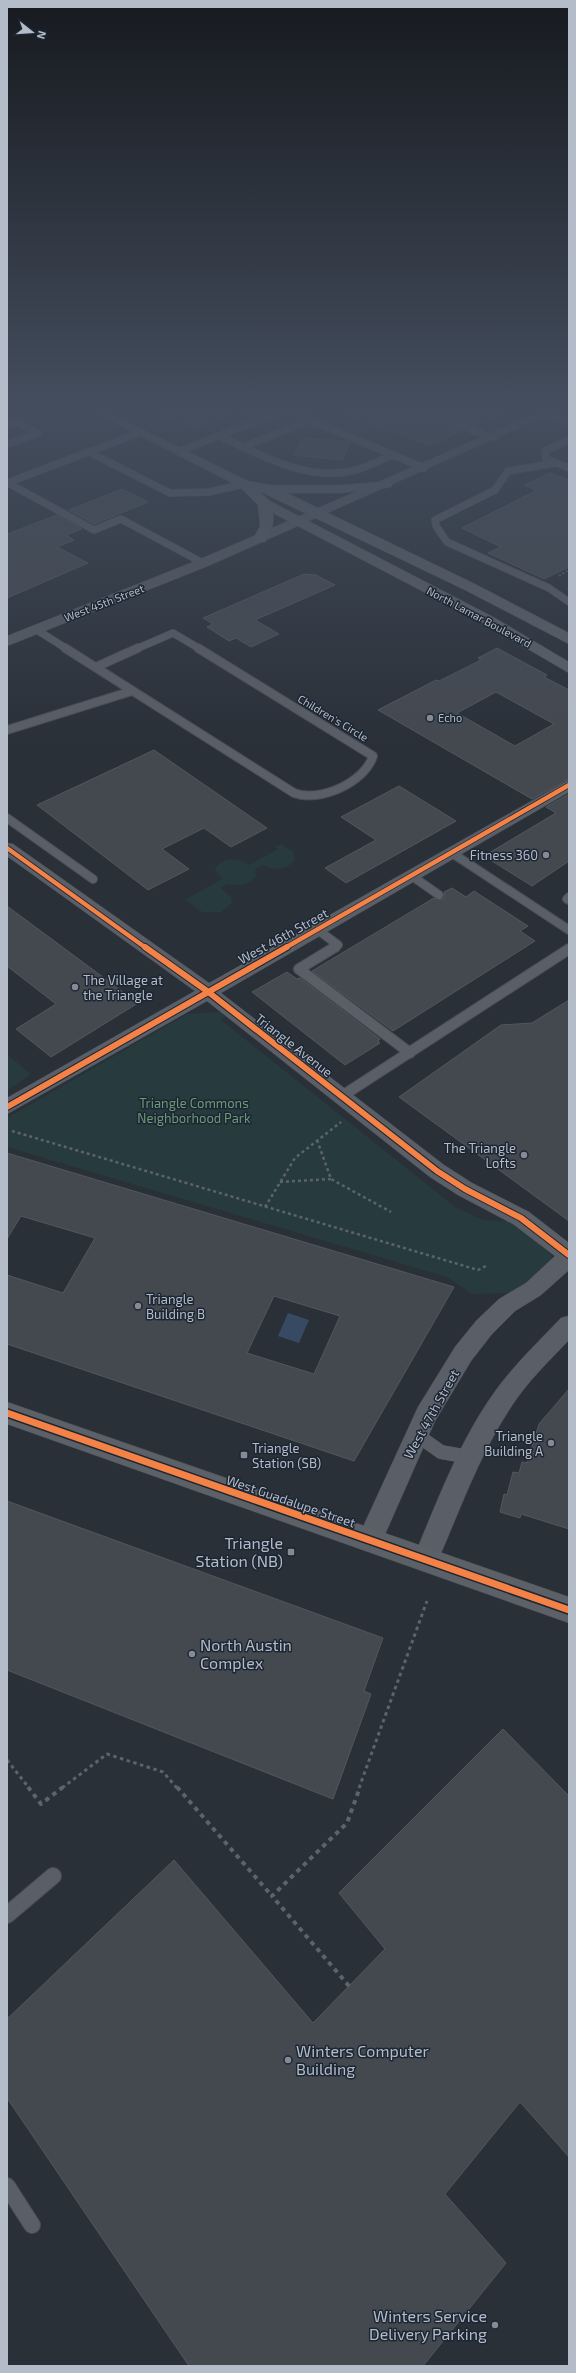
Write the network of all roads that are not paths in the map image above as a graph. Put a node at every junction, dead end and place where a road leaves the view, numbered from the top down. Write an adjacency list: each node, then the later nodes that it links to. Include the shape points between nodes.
1 (79, 522): 2 (lane, via 94,530)
2 (114, 522)
3 (126, 522): 9 (lane)
4 (267, 522): 8 (main road)
5 (298, 522): 8 (main road, West 45th Street); 15 (main road, North Lamar Boulevard, via 490,621)
6 (335, 522): 12 (main road, North Lamar Boulevard)
7 (436, 522): 10 (lane, via 436,526 447,542 550,588)
8 (260, 539): 9 (main road, West 45th Street)
9 (203, 563): 11 (main road, West 45th Street)
10 (569, 602)
11 (37, 630): 13 (main road, West 45th Street); 14 (lane, Children's Circle)
12 (569, 639)
13 (7, 641)
14 (96, 668): 16 (lane, Children's Circle); 16 (lane, Children's Circle, via 173,634 373,756 373,762 366,772 350,782 326,792 298,795)
15 (569, 668)
16 (132, 691): 17 (lane)
17 (7, 730)
18 (569, 785): 21 (street, West 46th Street)
19 (7, 818): 23 (lane)
20 (7, 848): 28 (street, Triangle Avenue)
21 (452, 853): 22 (street, West 46th Street); 26 (lane)
22 (412, 876): 24 (lane); 25 (street, West 46th Street)
23 (93, 878)
24 (440, 895)
25 (318, 930): 28 (street, West 46th Street); 29 (lane, via 338,945 299,969)
26 (569, 930)
27 (569, 949): 29 (lane)
28 (207, 991): 30 (street, Triangle Avenue); 31 (street, West 46th Street)
29 (410, 1053): 30 (lane)
30 (342, 1096): 32 (street, Triangle Avenue, via 437,1171 465,1189 521,1218)
31 (7, 1107)
32 (569, 1256): 35 (street, West 47th Street, via 528,1293 507,1305 476,1340 445,1382)
33 (569, 1325): 36 (street, via 532,1363 501,1404)
34 (7, 1413): 37 (main road, West Guadalupe Street)
35 (417, 1435): 36 (lane, via 429,1447 446,1456); 37 (street, West 47th Street)
36 (469, 1456): 38 (street)
37 (370, 1540): 38 (main road, West Guadalupe Street)
38 (426, 1559): 39 (main road, West Guadalupe Street)
39 (569, 1610)
40 (53, 1876): 41 (lane)
41 (7, 1915)
42 (7, 2186): 43 (lane)
43 (32, 2225)

